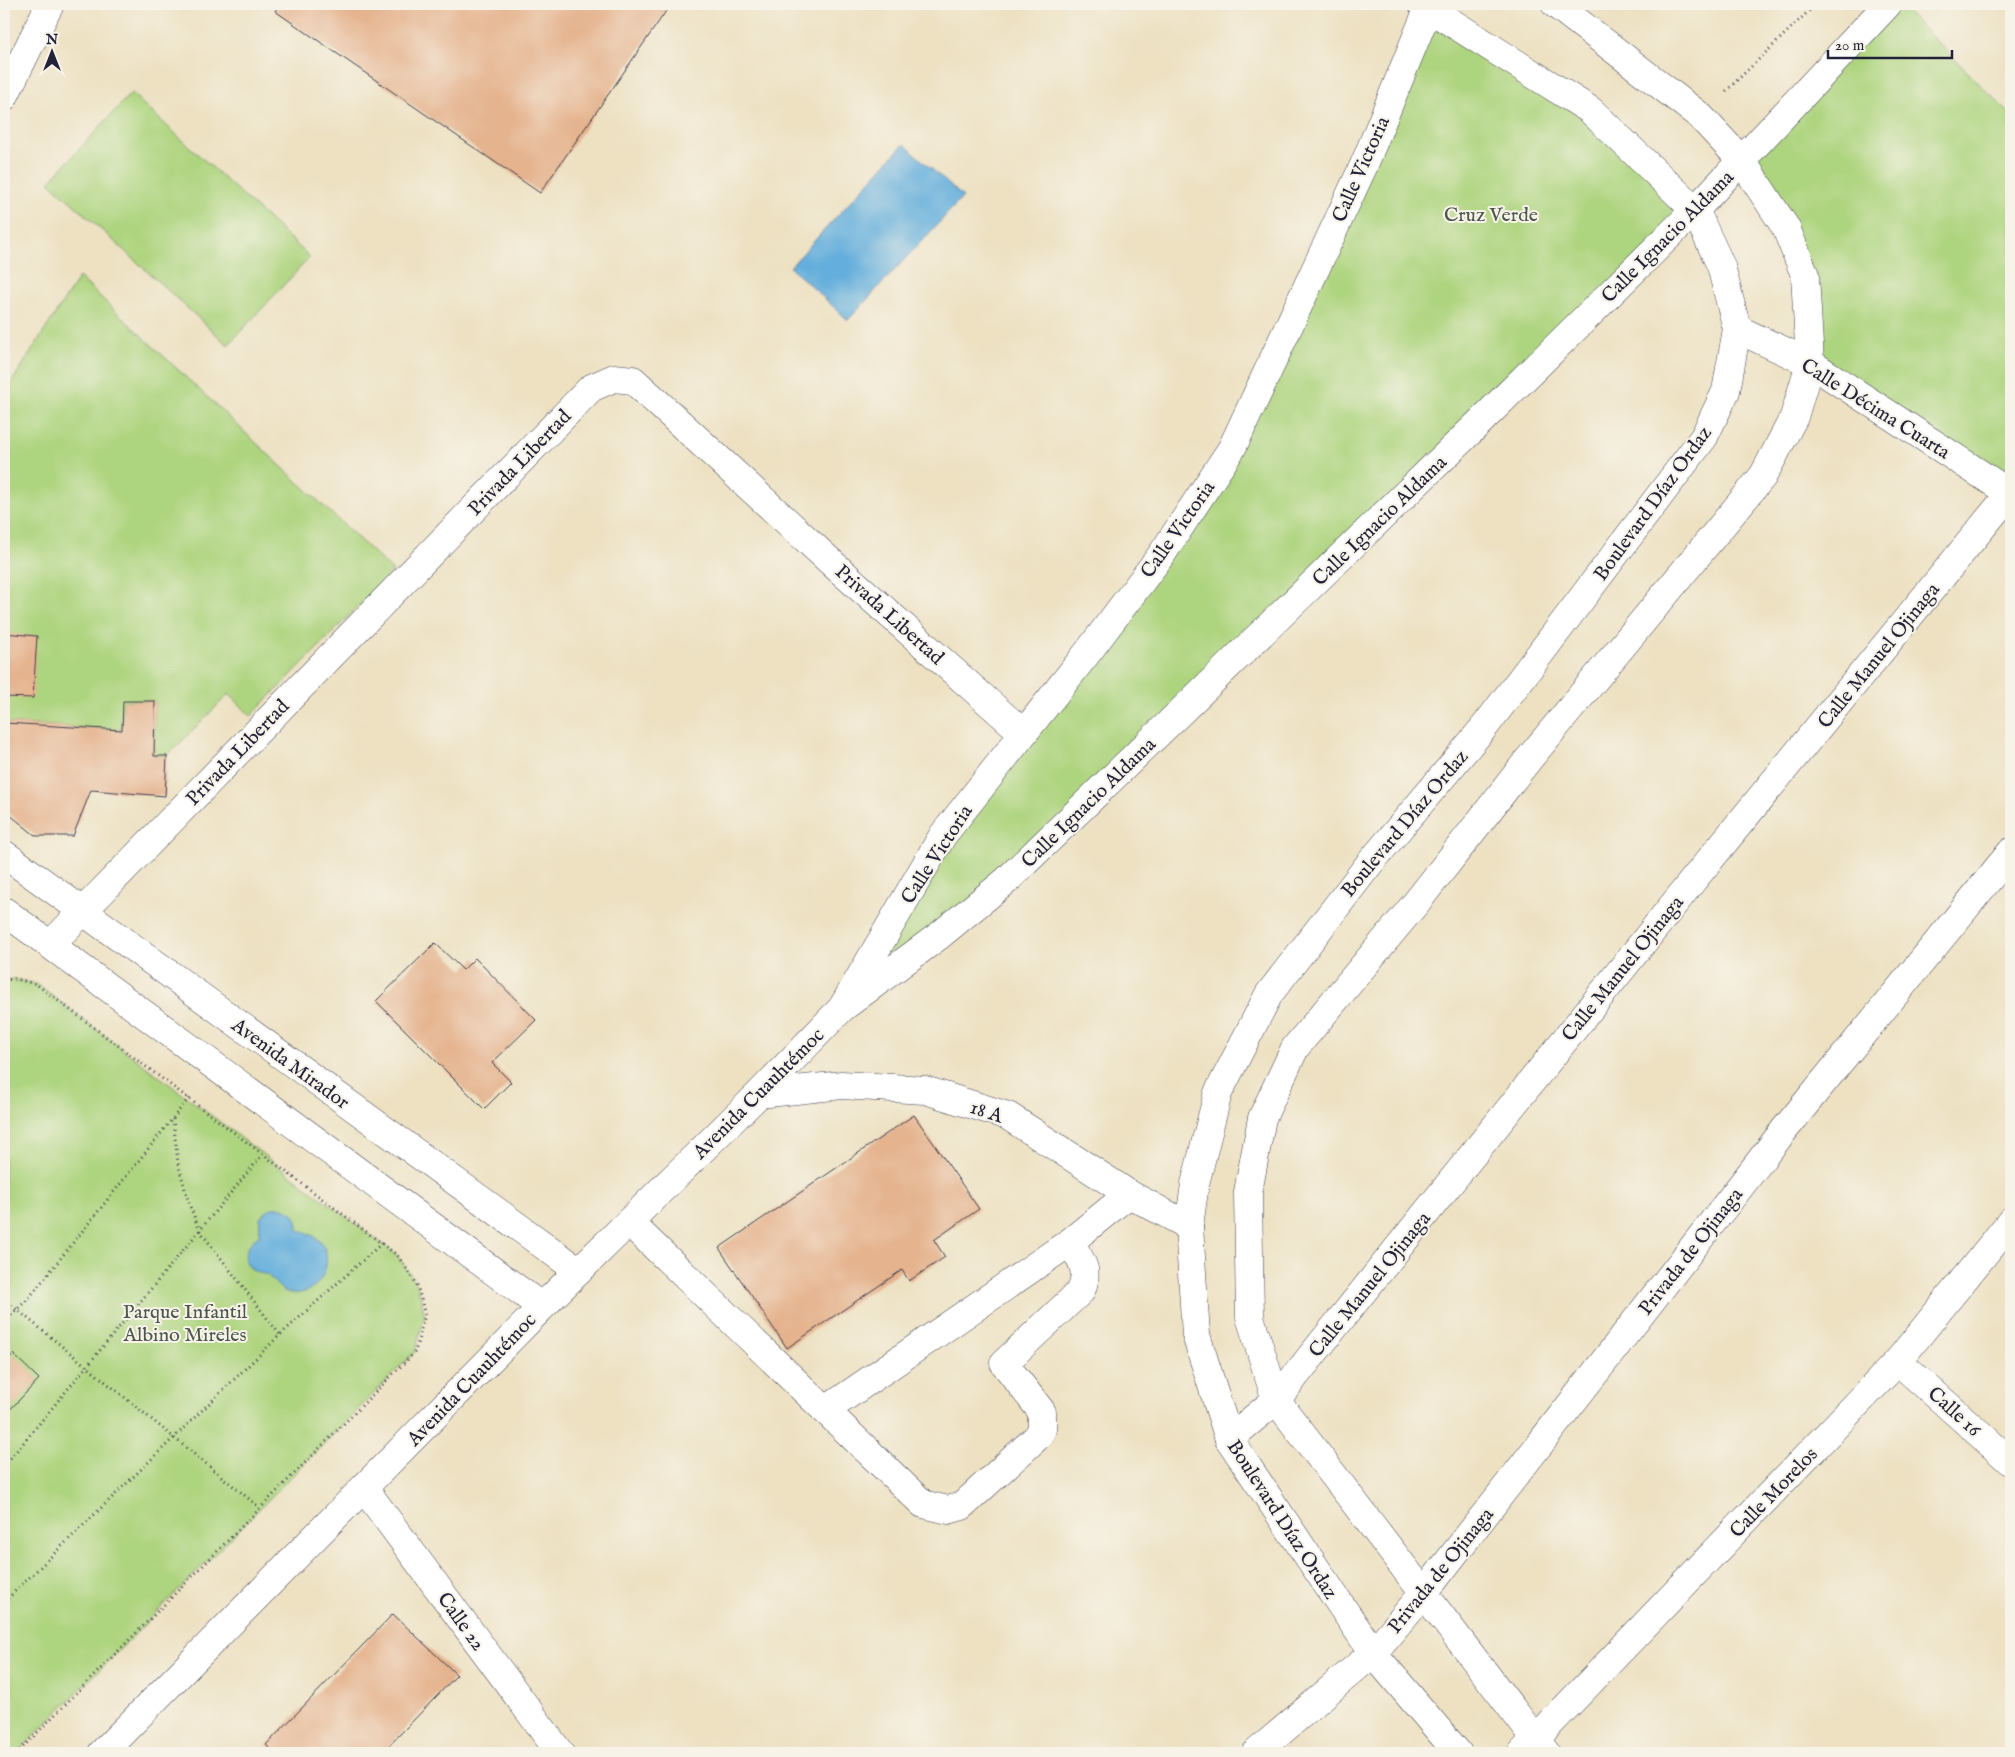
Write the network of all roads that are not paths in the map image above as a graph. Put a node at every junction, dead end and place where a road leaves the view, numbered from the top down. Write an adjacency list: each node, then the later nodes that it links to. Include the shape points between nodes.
1 (50, 4): 5 (main road)
2 (1556, 4): 6 (main road, via 1700,116)
3 (1888, 4): 6 (main road, Calle Ignacio Aldama)
4 (1427, 5): 7 (main road, Boulevard Díaz Ordaz, via 1590,110); 11 (main road, Calle Victoria, via 1364,166 1232,448 1162,554)
5 (4, 97)
6 (1742, 161): 7 (main road, Calle Ignacio Aldama); 9 (main road, via 1786,228 1804,275)
7 (1695, 210): 8 (main road, Boulevard Díaz Ordaz, via 1721,266); 17 (main road, Calle Ignacio Aldama, via 1006,882)
8 (1737, 329): 9 (main road, Calle Décima Cuarta); 22 (main road, Boulevard Díaz Ordaz, via 1726,391 1704,436 1486,725 1370,863 1269,994 1218,1093)
9 (1810, 363): 10 (main road, Calle Décima Cuarta); 27 (main road, via 1794,417 1763,476 1295,1048 1262,1118 1248,1192 1250,1317)
10 (2011, 493): 27 (main road, Calle Manuel Ojinaga, via 1696,876)
11 (1022, 732): 15 (main road, Privada Libertad, via 833,564 634,380 614,378 591,388); 17 (main road, Calle Victoria, via 943,835)
12 (2011, 852): 32 (main road, Privada de Ojinaga, via 1785,1128)
13 (4, 854): 15 (main road, Avenida Mirador)
14 (4, 911): 16 (main road)
15 (83, 912): 16 (main road, Privada Libertad); 24 (main road, Avenida Mirador)
16 (51, 944): 25 (main road)
17 (842, 1008): 18 (main road, Avenida Cuauhtémoc)
18 (758, 1094): 19 (main road, 18 A, via 842,1085 925,1090 1008,1116); 21 (main road, Avenida Cuauhtémoc)
19 (1129, 1194): 22 (main road, 18 A); 23 (main road)
20 (2011, 1221): 26 (main road, Calle Morelos)
21 (629, 1222): 24 (main road, Avenida Cuauhtémoc); 28 (main road)
22 (1188, 1226): 29 (main road, Boulevard Díaz Ordaz, via 1196,1335)
23 (1070, 1242): 28 (main road); 28 (main road, via 1085,1269 1081,1291 1004,1363 1042,1412 1042,1430 962,1506 948,1510 923,1504)
24 (578, 1271): 25 (main road, Avenida Cuauhtémoc)
25 (542, 1306): 31 (main road, Avenida Cuauhtémoc)
26 (1898, 1361): 30 (main road, Calle 16); 34 (main road, Calle Morelos)
27 (1276, 1400): 29 (main road, Calle Manuel Ojinaga); 32 (main road)
28 (826, 1410)
29 (1229, 1439): 33 (main road, Boulevard Díaz Ordaz)
30 (2011, 1462)
31 (364, 1488): 35 (main road, Avenida Cuauhtémoc); 36 (main road, Calle 22)
32 (1423, 1594): 33 (main road, Privada de Ojinaga); 34 (main road)
33 (1373, 1653): 37 (main road, Privada de Ojinaga); 38 (main road, Boulevard Díaz Ordaz)
34 (1535, 1749)
35 (102, 1753)
36 (560, 1753)
37 (1256, 1753)
38 (1458, 1753)

